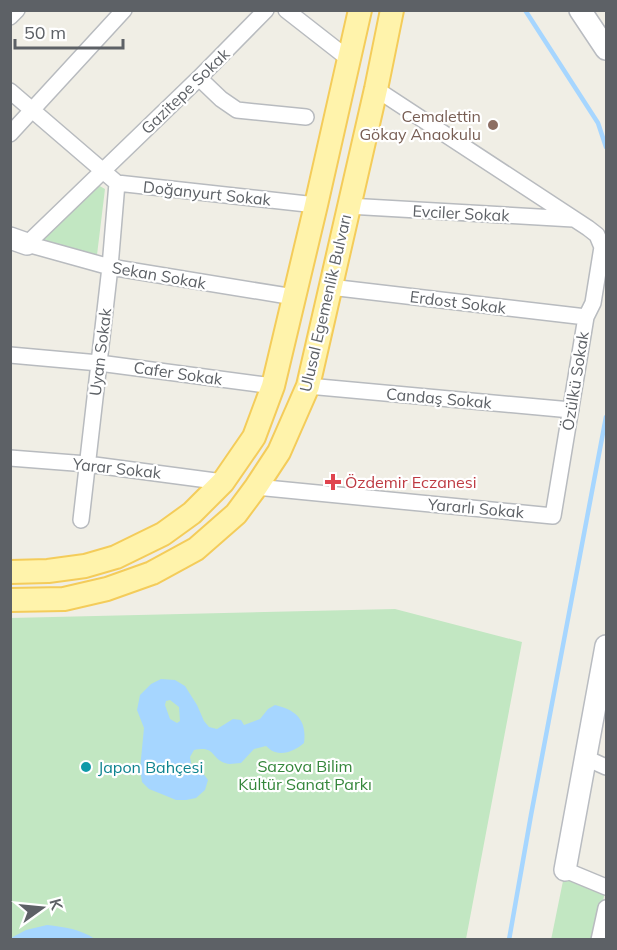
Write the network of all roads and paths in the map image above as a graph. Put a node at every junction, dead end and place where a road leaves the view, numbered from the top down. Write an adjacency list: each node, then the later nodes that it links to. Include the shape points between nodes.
1 (17, 10): 8 (street)
2 (124, 10): 14 (street)
3 (267, 10): 11 (street, Gazitepe Sokak)
4 (286, 10): 10 (street)
5 (360, 10): 10 (main road, Ulusal Egemenlik Bulvarı)
6 (392, 10): 12 (main road, Ulusal Egemenlik Bulvarı)
7 (585, 13): 9 (street)
8 (10, 18)
9 (606, 50)
10 (350, 60): 12 (main road); 19 (main road, Ulusal Egemenlik Bulvarı)
11 (199, 78): 15 (street, via 237,110); 17 (street, Gazitepe Sokak)
12 (376, 89): 20 (main road, Ulusal Egemenlik Bulvarı); 21 (street)
13 (10, 91): 14 (street)
14 (33, 110): 16 (street); 17 (street)
15 (306, 117)
16 (10, 134)
17 (103, 170): 18 (street); 22 (street, Gazitepe Sokak)
18 (117, 183): 19 (street, Doğanyurt Sokak); 23 (street, Uyan Sokak)
19 (316, 205): 25 (main road, Ulusal Egemenlik Bulvarı)
20 (348, 206): 21 (street, Evciler Sokak); 24 (main road, Ulusal Egemenlik Bulvarı)
21 (574, 219): 26 (street, Özülkü Sokak, via 597,236 602,247 593,303)
22 (19, 241): 23 (street, Sekan Sokak)
23 (110, 267): 25 (street, Sekan Sokak); 28 (street, Uyan Sokak)
24 (330, 287): 26 (street, Erdost Sokak); 30 (main road, Ulusal Egemenlik Bulvarı)
25 (294, 297): 29 (main road, Ulusal Egemenlik Bulvarı)
26 (586, 317): 31 (street, Özülkü Sokak)
27 (10, 355): 28 (street, Cafer Sokak)
28 (99, 363): 29 (street, Cafer Sokak); 33 (street, Uyan Sokak)
29 (273, 386): 34 (main road, Ulusal Egemenlik Bulvarı, via 254,437)
30 (308, 386): 31 (street, Candaş Sokak); 35 (main road, Ulusal Egemenlik Bulvarı, via 279,452)
31 (571, 410): 36 (street, Özülkü Sokak)
32 (10, 458): 33 (street, Yarar Sokak)
33 (87, 464): 34 (street, Yarar Sokak); 37 (street, Uyan Sokak)
34 (223, 482): 38 (main road, Ulusal Egemenlik Bulvarı, via 192,513 163,534 116,557 85,566)
35 (256, 487): 36 (street, Yararlı Sokak); 39 (main road, Ulusal Egemenlik Bulvarı, via 236,514 196,549 152,573 64,599)
36 (553, 516)
37 (81, 520)
38 (10, 572)
39 (10, 600)
40 (606, 655): 41 (street)
41 (586, 758): 42 (street); 43 (street)
42 (606, 767)
43 (565, 870): 44 (street)
44 (606, 887)
45 (606, 908): 46 (street)
46 (599, 939)

